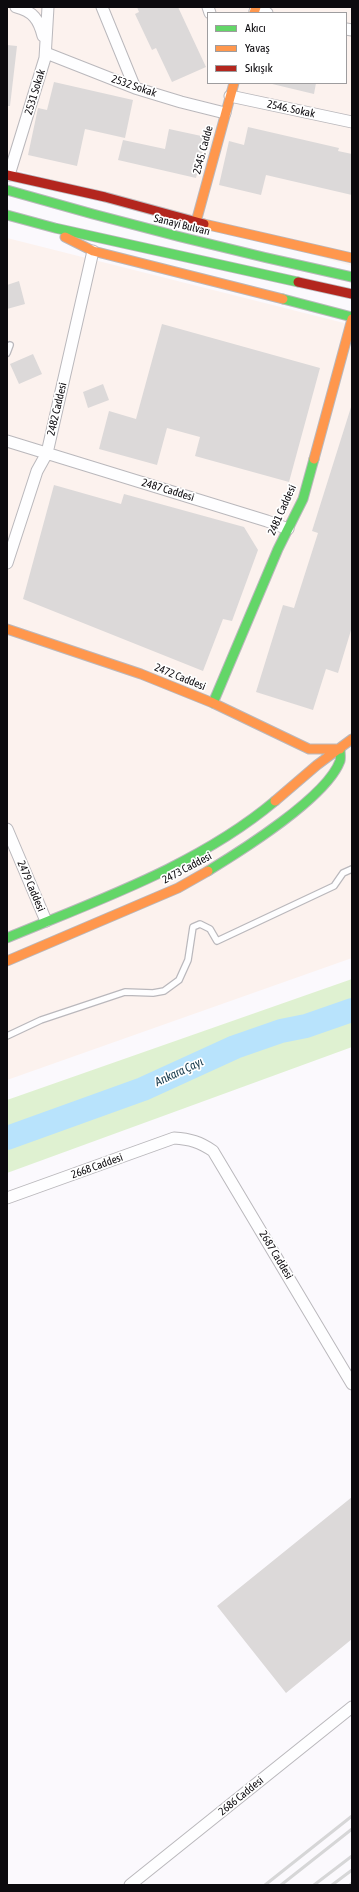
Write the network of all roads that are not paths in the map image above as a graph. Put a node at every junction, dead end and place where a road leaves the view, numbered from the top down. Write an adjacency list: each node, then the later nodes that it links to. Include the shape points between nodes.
1 (16, 7): 4 (street, via 34,15 40,24)
2 (48, 7): 4 (street, 2531 Sokak)
3 (102, 7): 6 (street)
4 (46, 50): 6 (street, 2532 Sokak); 10 (street, 2531 Sokak)
5 (234, 84): 7 (street, 2545. Cadde)
6 (135, 88): 8 (street, 2532 Sokak)
7 (230, 96): 8 (street, 2545. Cadde); 9 (street, 2546. Sokak)
8 (225, 113): 13 (street, 2545. Cadde)
9 (352, 122)
10 (8, 175): 13 (street, via 105,197)
11 (7, 190): 17 (street, Sanayi Bulvarı, via 249,254)
12 (7, 215): 14 (street)
13 (196, 222): 16 (street)
14 (38, 223): 15 (street); 18 (street)
15 (93, 251): 19 (street); 23 (street, 2482 Caddesi)
16 (352, 258)
17 (352, 278)
18 (352, 294)
19 (352, 318): 24 (street, 2481 Caddesi, via 303,499)
20 (10, 345): 21 (lane)
21 (7, 353)
22 (7, 441): 23 (street, 2487 Caddesi)
23 (47, 453): 24 (street, 2487 Caddesi); 25 (street, 2482 Caddesi, via 37,471)
24 (288, 529): 27 (street, 2481 Caddesi)
25 (7, 563)
26 (7, 629): 27 (street, 2472 Caddesi, via 141,674)
27 (213, 703): 29 (street, 2472 Caddesi, via 310,749)
28 (352, 739): 29 (street, 2473 Caddesi)
29 (340, 749): 32 (street, 2473 Caddesi, via 317,765 251,821 207,848 129,887); 34 (street, 2473 Caddesi, via 340,762 312,796 261,837 226,860 178,888)
30 (7, 829): 32 (street, 2479 Caddesi)
31 (352, 869): 35 (lane, via 344,873 334,886 217,941 210,929 200,924 193,927 188,960 179,980 164,991 125,992 41,1020)
32 (46, 921): 33 (street, 2473 Caddesi)
33 (7, 938)
34 (7, 961)
35 (7, 1036)
36 (188, 1139): 37 (street, 2668 Caddesi, via 174,1138); 38 (street, 2687 Caddesi, via 201,1143 213,1152)
37 (7, 1198)
38 (352, 1384)
39 (352, 1707): 40 (street, 2686 Caddesi)
40 (130, 1885)

